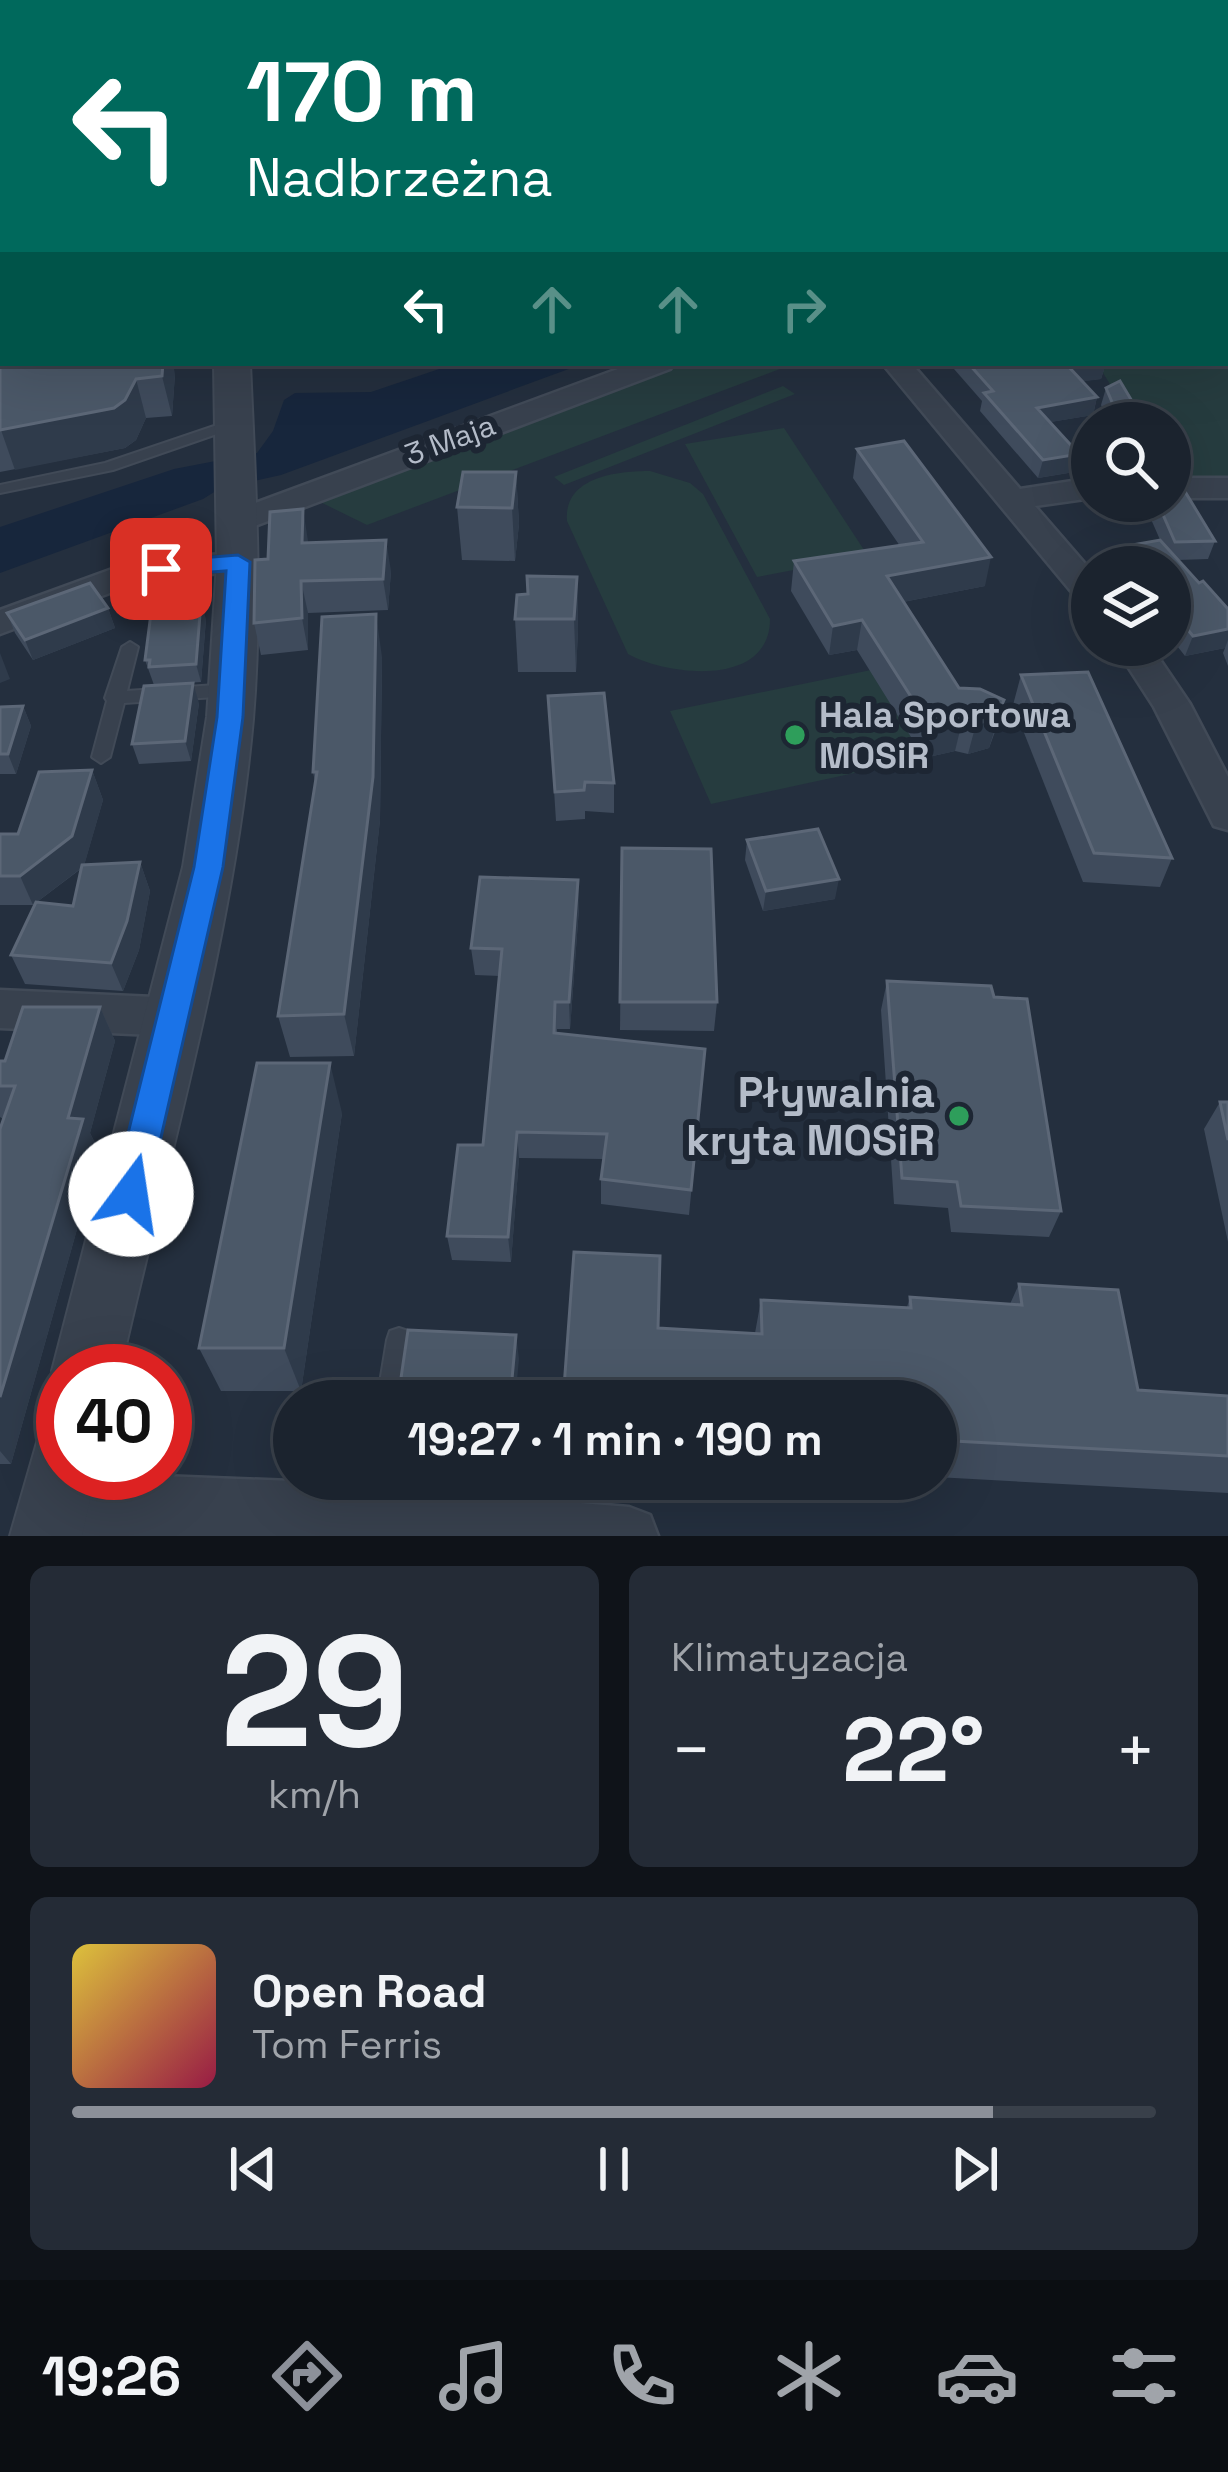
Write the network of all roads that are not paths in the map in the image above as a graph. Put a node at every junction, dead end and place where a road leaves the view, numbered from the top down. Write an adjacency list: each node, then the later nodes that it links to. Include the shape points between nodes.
1 (232, 366): 4 (street)
2 (652, 366): 10 (street, 3 Maja)
3 (899, 366): 9 (street)
4 (233, 432): 7 (lane); 10 (street)
5 (1191, 488): 6 (street)
6 (1228, 488)
7 (0, 489)
8 (1071, 491): 9 (street)
9 (1012, 500): 11 (street)
10 (239, 525): 12 (street, 3 Maja); 15 (street)
11 (1071, 569)
12 (0, 623)
13 (130, 647): 16 (lane)
14 (1146, 666): 18 (street)
15 (231, 690): 16 (lane); 20 (street, via 209,867)
16 (114, 698): 17 (lane)
17 (101, 757)
18 (1228, 815)
19 (0, 1010): 20 (street)
20 (176, 1017): 22 (street)
21 (399, 1340): 23 (lane)
22 (93, 1344)
23 (393, 1380)
24 (53, 1506): 25 (street)
25 (367, 1510): 26 (street)
26 (629, 1536)

